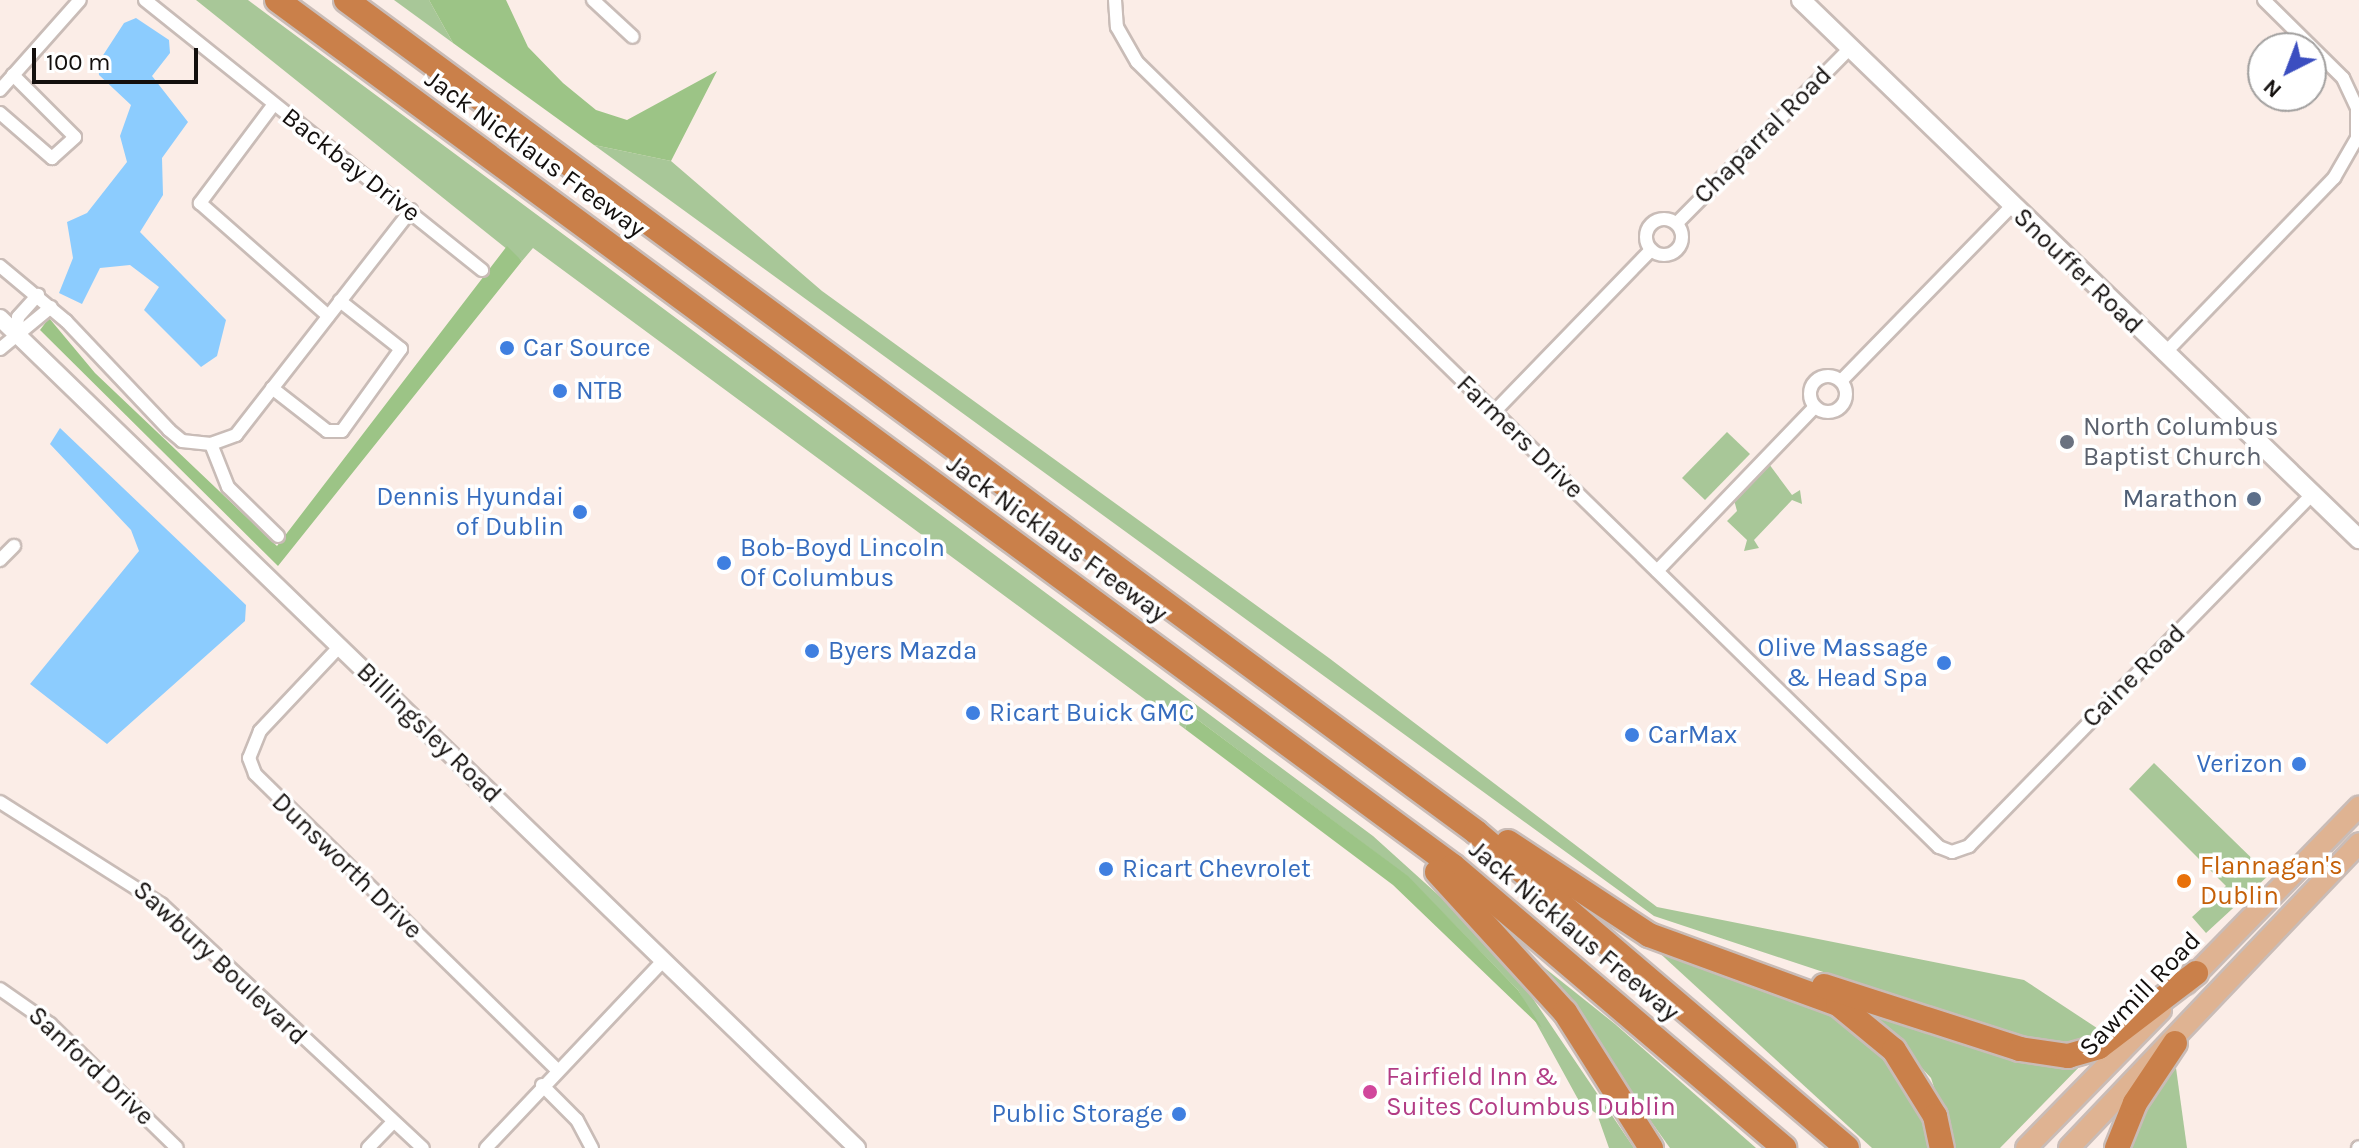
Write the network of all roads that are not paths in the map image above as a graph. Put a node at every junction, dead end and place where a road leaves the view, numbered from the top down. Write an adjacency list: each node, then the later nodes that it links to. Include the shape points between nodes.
1 (80, 0): 11 (street)
2 (145, 0): 13 (street, Backbay Drive)
3 (277, 0): 41 (highway, Jack Nicklaus Freeway)
4 (346, 0): 42 (highway, Jack Nicklaus Freeway)
5 (593, 0): 9 (street)
6 (1801, 0): 10 (main road, Snouffer Road)
7 (2264, 0): 28 (street, via 2343,78 2357,108 2357,138 2342,169)
8 (1115, 2): 32 (street, Farmers Drive, via 1117,27 1137,62)
9 (633, 37)
10 (1850, 48): 15 (main road, Snouffer Road); 17 (street, Chaparral Road)
11 (13, 75): 12 (street); 14 (street, via 75,137 52,158)
12 (0, 90)
13 (274, 104): 16 (street, Backbay Drive); 24 (street, via 200,203)
14 (0, 113)
15 (2012, 206): 28 (main road, Snouffer Road); 29 (street)
16 (411, 210): 20 (street, Backbay Drive); 22 (street)
17 (1677, 223): 18 (street, Chaparral Road, via 1651,224); 18 (street, Chaparral Road, via 1683,237 1677,251)
18 (1651, 250): 32 (street, Chaparral Road)
19 (0, 266): 21 (street)
20 (482, 270)
21 (38, 295): 23 (street); 26 (street, via 18,317)
22 (340, 301): 24 (street); 30 (street, via 401,349 342,431 327,431)
23 (51, 307): 26 (street); 33 (street, via 169,430 182,441)
24 (328, 316): 30 (street)
25 (0, 318): 26 (street, Billingsley Road)
26 (16, 334): 27 (street); 40 (street, Billingsley Road)
27 (0, 349)
28 (2164, 354): 34 (main road, Snouffer Road)
29 (1841, 381): 31 (street, via 1815,381); 31 (street, via 1847,394 1841,408)
30 (272, 388): 33 (street, via 236,435)
31 (1815, 407): 39 (street)
32 (1494, 412): 39 (street, Farmers Drive)
33 (211, 444): 35 (street, via 228,487)
34 (2313, 494): 36 (main road, Snouffer Road); 46 (street, Caine Road, via 1969,846)
35 (278, 536)
36 (2359, 539)
37 (14, 546): 38 (street)
38 (0, 560)
39 (1657, 571): 46 (street, Farmers Drive)
40 (340, 646): 50 (street, Billingsley Road); 54 (street, Dunsworth Drive, via 260,731 249,758 255,774)
41 (1277, 735): 56 (highway, via 1501,936 1565,1012); 66 (highway, Jack Nicklaus Freeway, via 1453,866)
42 (1419, 789): 49 (highway, via 1649,935); 67 (highway, Jack Nicklaus Freeway, via 1640,966)
43 (0, 802): 57 (street, Sawbury Boulevard, via 161,904)
44 (2359, 807): 51 (main road, Sawmill Road)
45 (2359, 843): 48 (main road)
46 (1952, 852)
47 (2359, 854): 48 (street)
48 (2338, 865): 53 (main road)
49 (1703, 955): 51 (highway, via 1753,963 2044,1055 2099,1047); 68 (highway, via 1838,1004 1872,1029 1917,1082)
50 (663, 961): 54 (street); 63 (street, Billingsley Road)
51 (2196, 973): 69 (main road, Sawmill Road)
52 (0, 989): 58 (street, Sanford Drive, via 50,1024)
53 (2175, 1043): 70 (main road); 71 (highway, via 2135,1103)
54 (557, 1070): 55 (street)
55 (542, 1085): 61 (street); 62 (street, via 577,1120)
56 (1620, 1097): 64 (highway); 65 (highway)
57 (390, 1125): 59 (street); 60 (street, Sawbury Boulevard)
58 (177, 1148)
59 (368, 1148)
60 (423, 1148)
61 (486, 1148)
62 (592, 1148)
63 (857, 1148)
64 (1651, 1148)
65 (1659, 1148)
66 (1784, 1148)
67 (1847, 1148)
68 (1942, 1148)
69 (2026, 1148)
70 (2069, 1148)
71 (2117, 1148)

